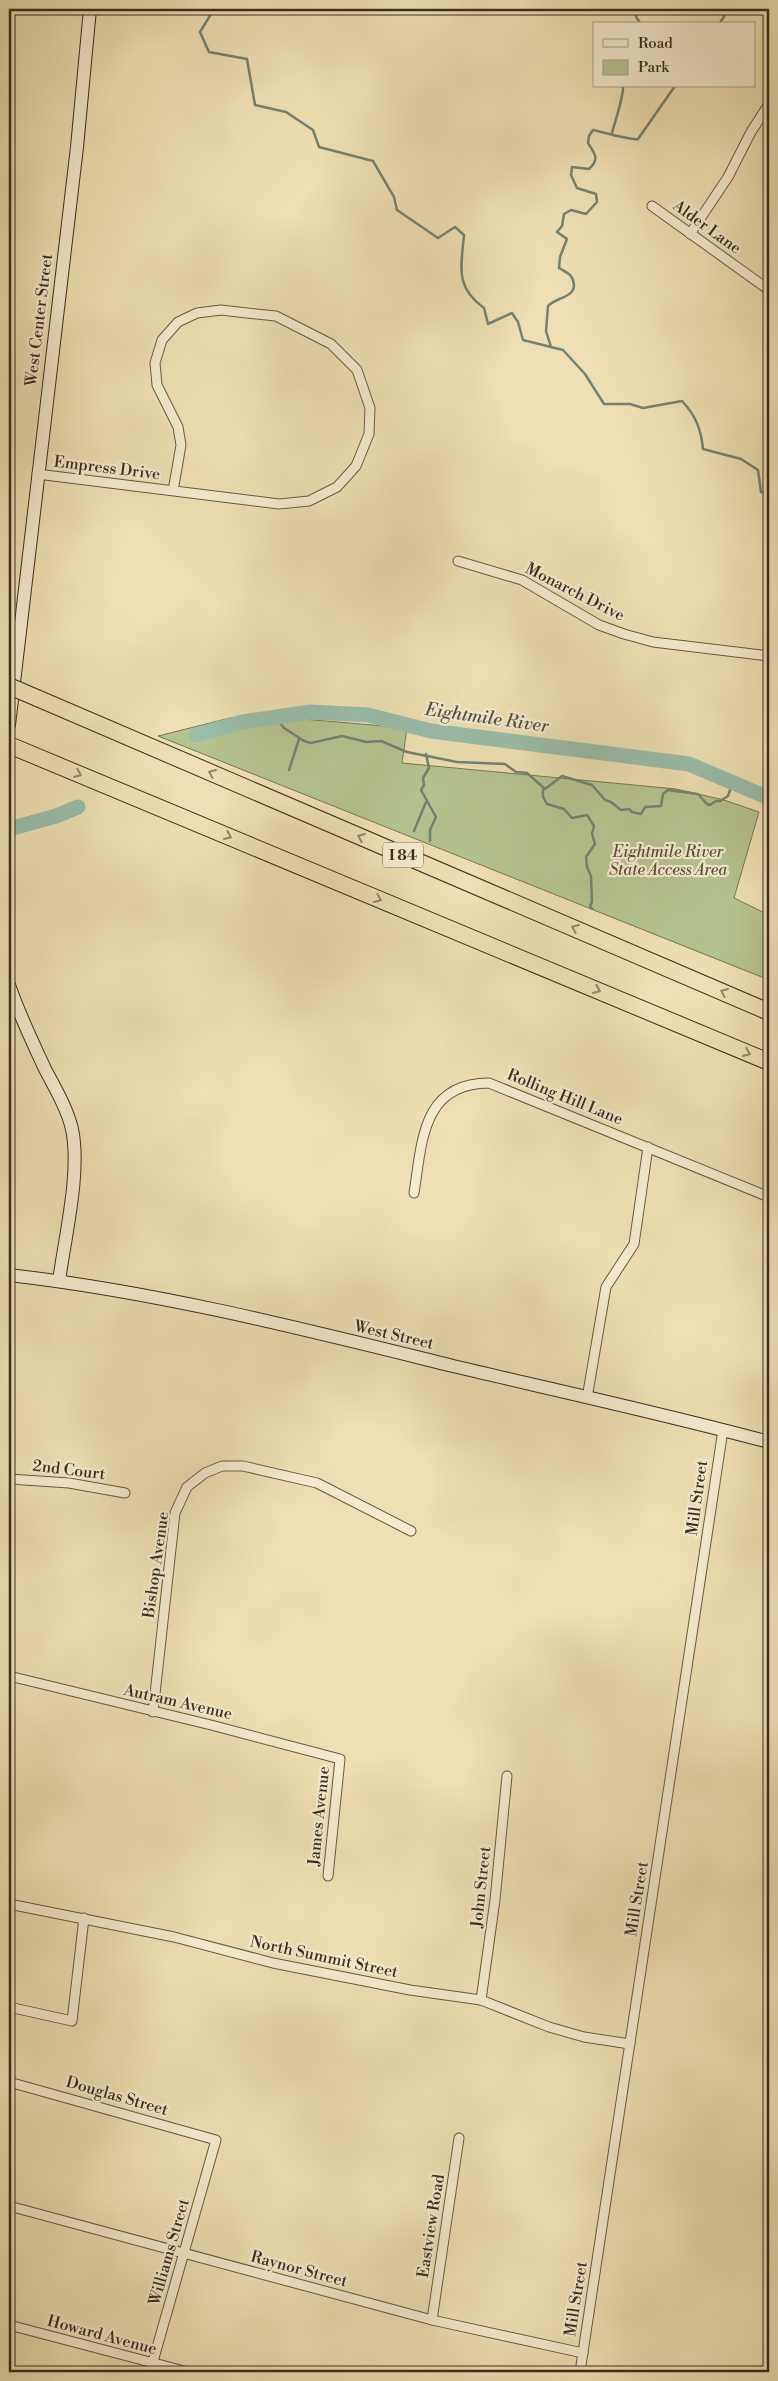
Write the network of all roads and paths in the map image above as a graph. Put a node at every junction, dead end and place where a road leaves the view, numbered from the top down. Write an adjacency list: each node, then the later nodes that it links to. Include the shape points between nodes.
1 (90, 9): 6 (street, West Center Street, via 77,147)
2 (769, 104): 4 (street, via 728,177)
3 (652, 206): 4 (street, Alder Lane)
4 (690, 234): 5 (street, Alder Lane)
5 (769, 290)
6 (37, 474): 7 (street, Empress Drive); 11 (street, West Center Street)
7 (173, 491): 7 (street, Empress Drive, via 279,504 309,501 337,487 356,466 369,434 370,408 357,370 331,344 276,316 221,310 197,312 178,322 162,340 155,363 157,385 178,427 181,445)
8 (458, 561): 9 (street, Monarch Drive, via 522,580 599,625 624,634 653,642)
9 (769, 656)
10 (9, 686): 14 (highway, I 84, one-way to 10, bridge)
11 (9, 725)
12 (9, 745): 15 (highway, one-way to 15)
13 (9, 985): 20 (street, via 72,1128 74,1174)
14 (769, 1012)
15 (769, 1062)
16 (648, 1147): 17 (street, Rolling Hill Lane, via 502,1086 476,1083 451,1092 430,1114); 18 (street, Rolling Hill Lane); 21 (street, via 634,1244 606,1287)
17 (414, 1193)
18 (769, 1197)
19 (9, 1278): 20 (street, West Street)
20 (59, 1280): 21 (street, West Street, via 133,1292)
21 (587, 1398): 22 (street, West Street)
22 (723, 1430): 23 (street, West Street); 36 (street, Mill Street)
23 (769, 1442)
24 (9, 1479): 25 (street, 2nd Court, via 69,1483)
25 (125, 1493)
26 (412, 1531): 28 (street, Bishop Avenue, via 317,1483 243,1466 222,1466 205,1474 188,1487 175,1513)
27 (9, 1676): 28 (street, Autram Avenue)
28 (153, 1712): 29 (street, Autram Avenue)
29 (340, 1759): 31 (street, James Avenue)
30 (507, 1776): 34 (street, John Street)
31 (328, 1876)
32 (9, 1904): 33 (street, North Summit Street)
33 (84, 1918): 34 (street, North Summit Street, via 282,1965); 35 (street, via 72,2021)
34 (481, 2000): 36 (street, North Summit Street, via 549,2027 584,2037)
35 (9, 2007)
36 (630, 2044): 44 (street, Mill Street)
37 (9, 2082): 39 (street, Douglas Street)
38 (459, 2138): 42 (street, Eastview Road)
39 (216, 2140): 41 (street, Williams Street)
40 (9, 2206): 41 (street, Raynor Street)
41 (185, 2255): 42 (street, Raynor Street); 45 (street, Williams Street)
42 (432, 2320): 44 (street, Raynor Street)
43 (9, 2325): 45 (street, Howard Avenue)
44 (583, 2353): 47 (street, Mill Street)
45 (151, 2368): 46 (street, Howard Avenue)
46 (188, 2372)
47 (580, 2372)

